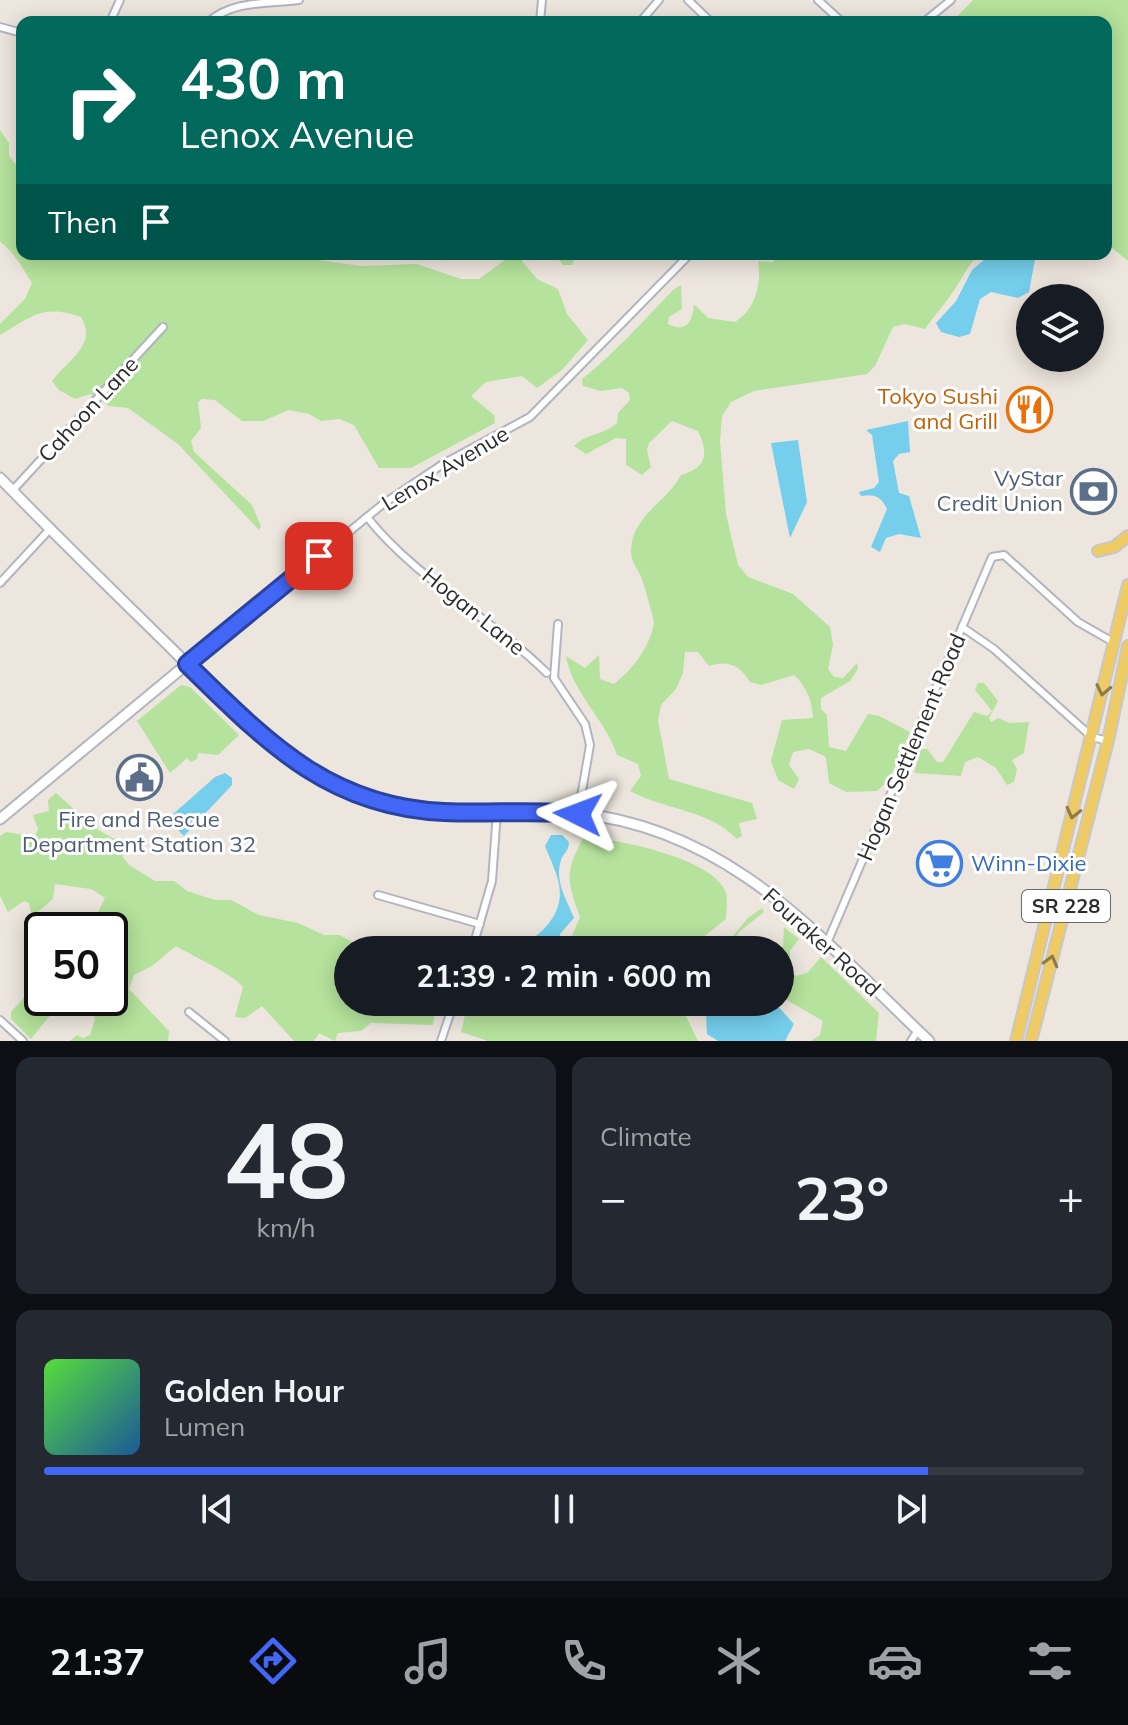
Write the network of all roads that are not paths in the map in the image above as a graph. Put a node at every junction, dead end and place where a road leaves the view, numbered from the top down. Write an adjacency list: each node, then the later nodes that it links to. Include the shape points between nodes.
1 (299, 0): 6 (street, via 241,4)
2 (659, 0): 7 (street)
3 (688, 0): 8 (street)
4 (818, 0): 9 (street)
5 (949, 1): 10 (street)
6 (216, 16)
7 (645, 16)
8 (705, 16)
9 (835, 16)
10 (931, 16)
11 (684, 260): 15 (street, Lenox Avenue, via 530,417 419,478)
12 (163, 327): 14 (street, Cahoon Lane)
13 (0, 478): 14 (main road, Fouraker Road)
14 (12, 491): 16 (main road, Fouraker Road)
15 (367, 517): 25 (street, Lenox Avenue); 26 (street, Hogan Lane, via 383,538 476,617 508,635)
16 (50, 529): 19 (street); 25 (main road, Fouraker Road)
17 (1128, 536): 18 (main road)
18 (1098, 551)
19 (0, 583)
20 (1128, 585): 23 (main road, SR 228)
21 (558, 624): 30 (street, via 554,678 585,724 590,745)
22 (962, 627): 23 (street, Hogan Settlement Road, via 997,553 1078,622); 27 (street); 35 (street, Hogan Settlement Road)
23 (1113, 642): 27 (main road, SR 228, one-way to 27)
24 (1128, 646): 28 (main road, SR 228)
25 (187, 664): 29 (main road, Fouraker Road, via 272,746 330,783 402,807 446,813); 31 (main road, Lenox Avenue)
26 (547, 673)
27 (1092, 737): 28 (street); 45 (main road, SR 228, one-way to 45)
28 (1108, 741): 46 (main road, SR 228, one-way to 28)
29 (497, 811): 30 (main road, Fouraker Road); 33 (street, via 492,881)
30 (578, 814): 35 (main road, Fouraker Road, via 637,825 717,856 783,902)
31 (0, 819)
32 (378, 895): 33 (street)
33 (480, 924): 34 (street)
34 (476, 936)
35 (827, 943): 39 (main road, Fouraker Road)
36 (189, 1012): 41 (street)
37 (449, 1016): 42 (street)
38 (0, 1020): 40 (street)
39 (918, 1030): 43 (street); 44 (main road, Fouraker Road)
40 (23, 1041)
41 (225, 1041)
42 (441, 1041)
43 (911, 1041)
44 (929, 1041)
45 (1016, 1041)
46 (1031, 1041)

